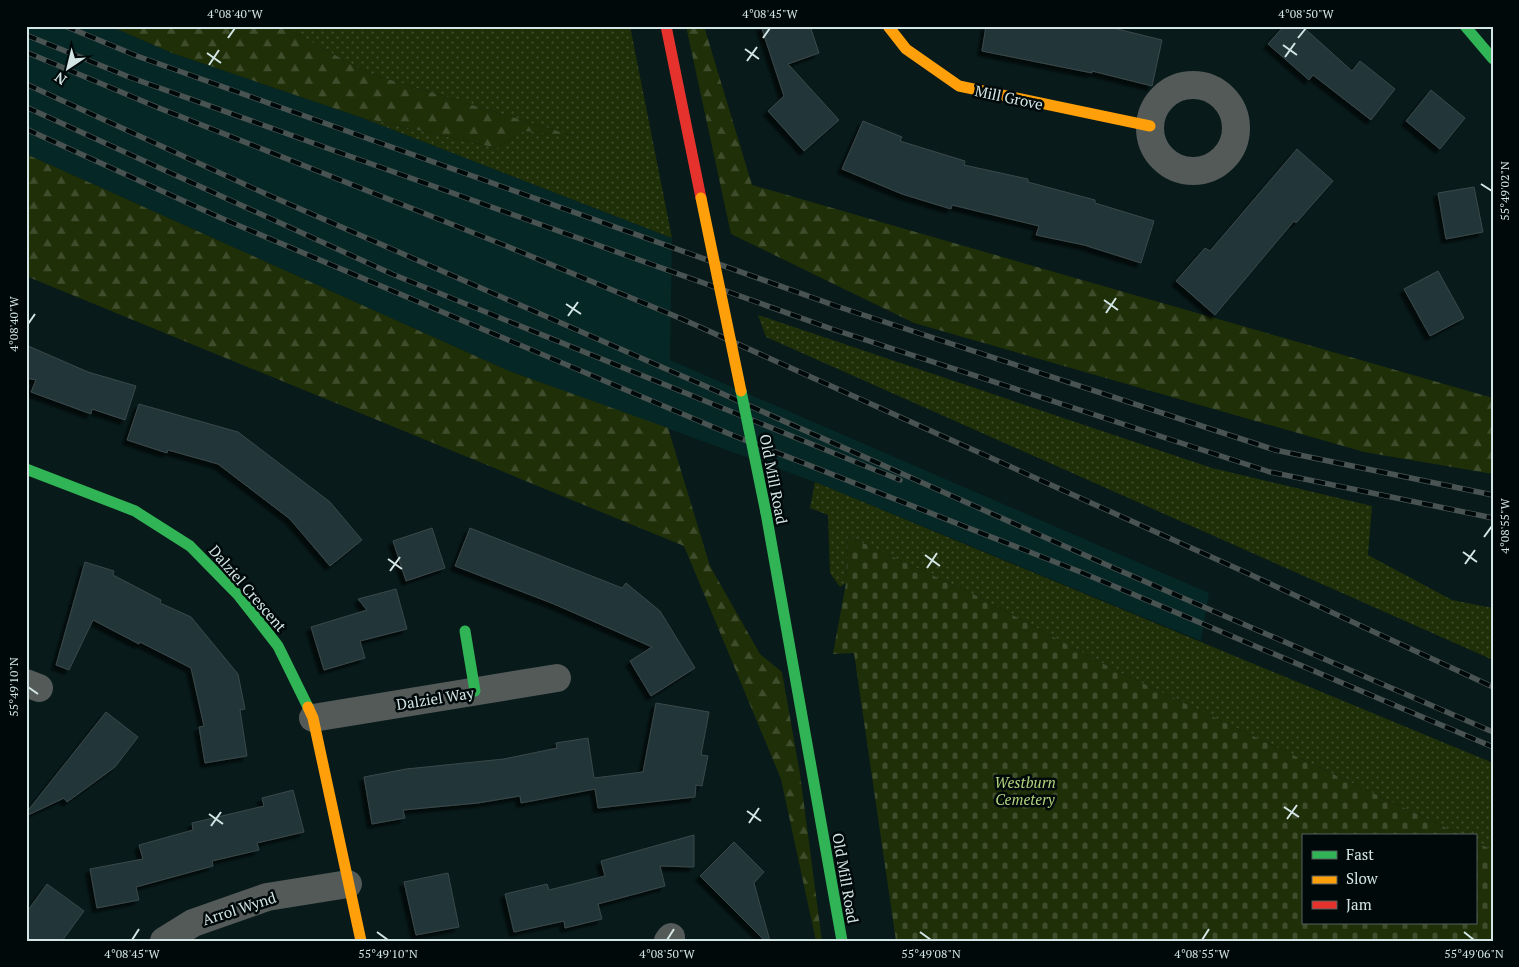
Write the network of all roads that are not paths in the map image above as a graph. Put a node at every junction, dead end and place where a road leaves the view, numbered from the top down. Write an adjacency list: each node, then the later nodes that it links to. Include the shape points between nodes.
1 (666, 26): 14 (street, Old Mill Road, bridge, via 766,513)
2 (888, 26): 5 (street, Mill Grove, via 906,49 959,86)
3 (1465, 26): 4 (street)
4 (1493, 59)
5 (1150, 126)
6 (26, 469): 10 (street, Dalziel Crescent, via 135,511 190,546 239,596 278,646)
7 (465, 631): 9 (street)
8 (557, 678): 9 (street, Dalziel Way)
9 (475, 691): 10 (street, Dalziel Way)
10 (313, 718): 11 (street, Dalziel Crescent)
11 (348, 884): 12 (street, Arrol Wynd, via 267,897 193,923); 13 (street, Dalziel Crescent)
12 (164, 941)
13 (361, 941)
14 (842, 941)

